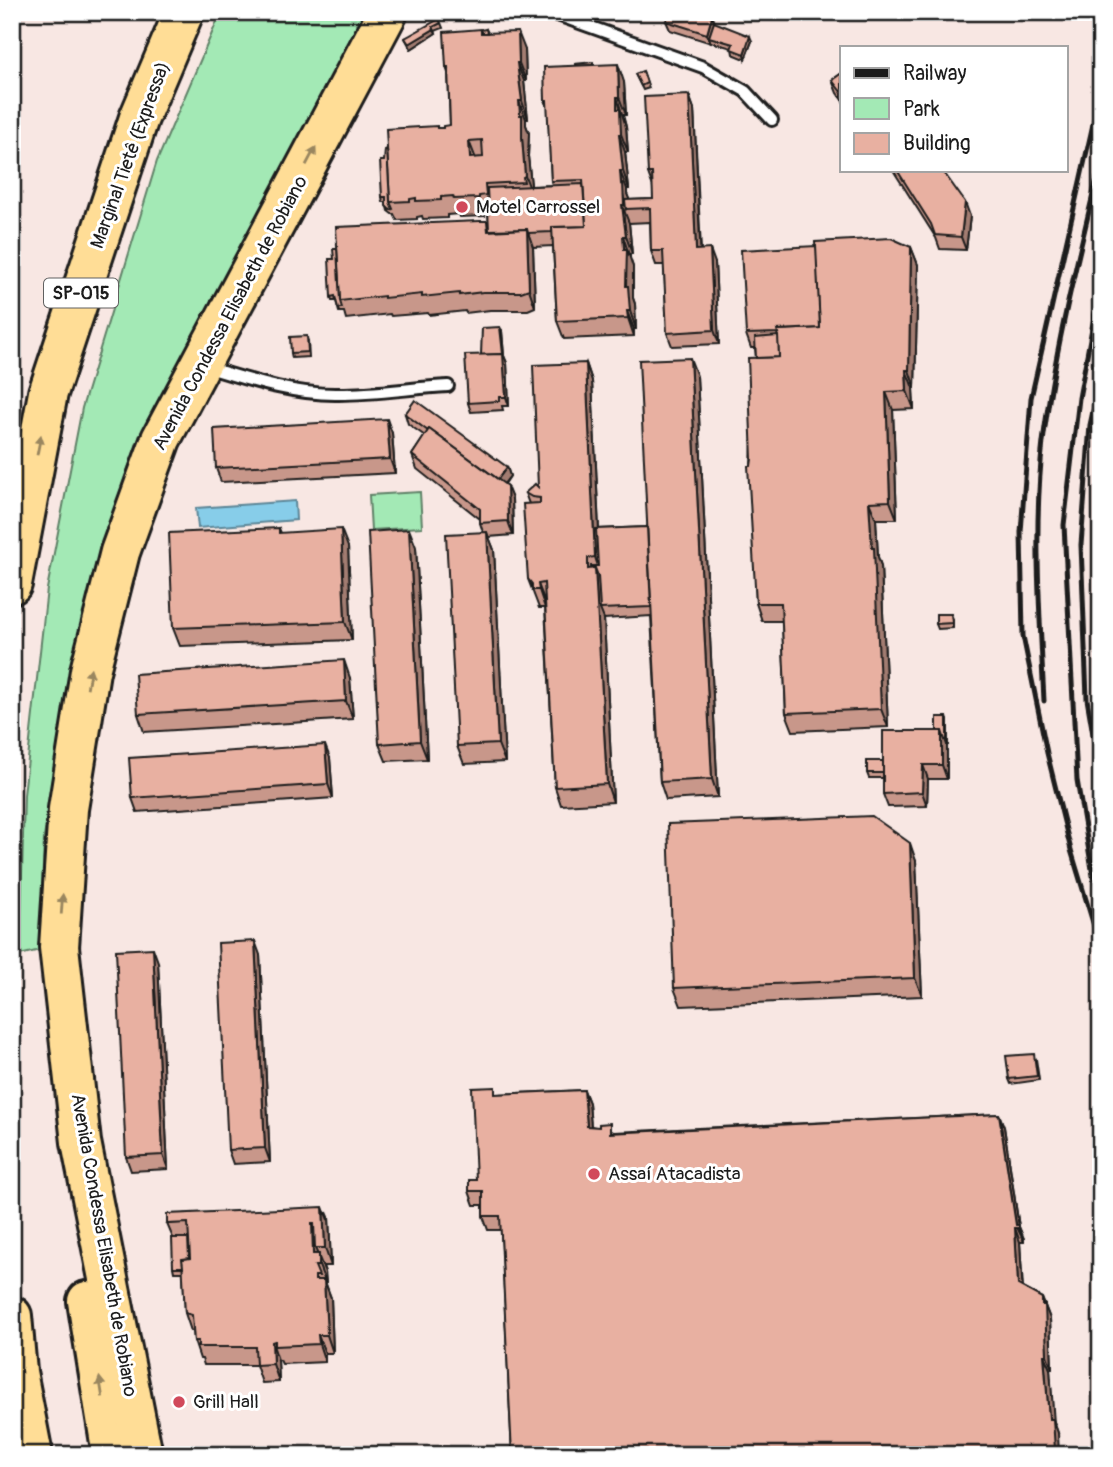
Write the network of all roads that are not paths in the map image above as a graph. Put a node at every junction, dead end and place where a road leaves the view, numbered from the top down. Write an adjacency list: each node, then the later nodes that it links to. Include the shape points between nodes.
1 (184, 12): 7 (highway, Marginal Tietê (Expressa) / SP-015, one-way to 1, via 48,393 139,118)
2 (388, 12): 5 (highway, Avenida Condessa Elisabeth de Robiano, one-way to 2)
3 (550, 12): 4 (lane, via 703,67 745,91)
4 (772, 120)
5 (200, 365): 6 (lane, via 299,391 338,394); 8 (highway, Avenida Condessa Elisabeth de Robiano, one-way to 5, via 68,809 90,671 120,552 156,452)
6 (448, 386)
7 (12, 584)
8 (59, 947): 11 (highway, one-way to 8, via 59,1124 52,1012); 12 (highway, Avenida Condessa Elisabeth de Robiano, via 81,1142)
9 (12, 1317): 10 (highway)
10 (33, 1455)
11 (111, 1455)
12 (143, 1455)

